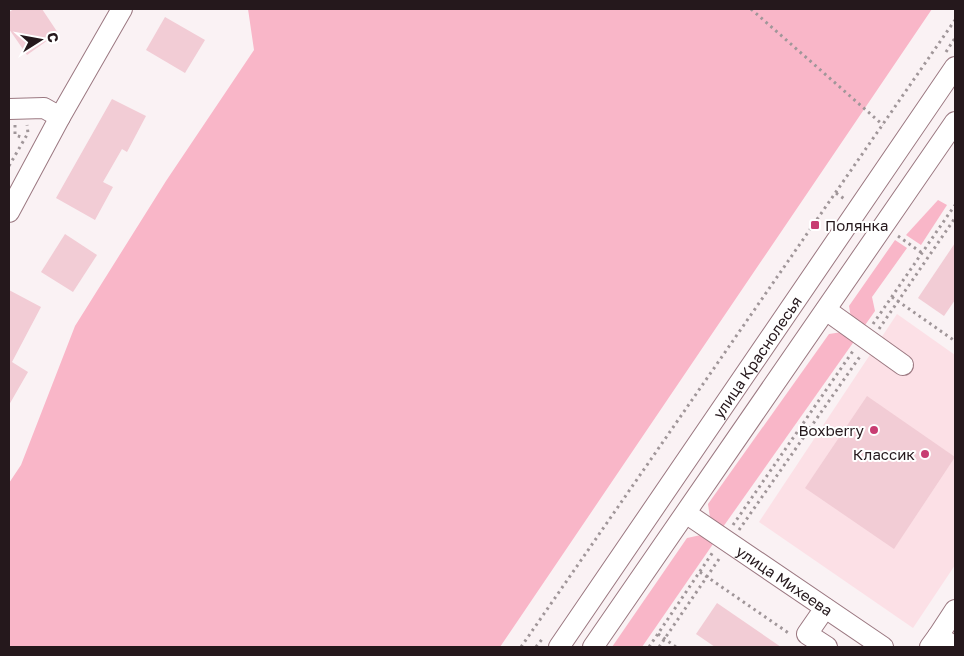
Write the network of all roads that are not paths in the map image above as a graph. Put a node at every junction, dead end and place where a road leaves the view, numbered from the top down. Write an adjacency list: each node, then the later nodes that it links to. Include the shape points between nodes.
1 (122, 9): 4 (street)
2 (955, 67): 13 (street, улица Краснолесья)
3 (9, 109): 4 (street, via 44,108)
4 (60, 117): 6 (street)
5 (955, 122): 7 (street, улица Краснолесья)
6 (9, 212)
7 (826, 310): 8 (street); 9 (street, улица Краснолесья)
8 (903, 365)
9 (687, 514): 10 (street, улица Михеева); 14 (street, улица Краснолесья)
10 (825, 608): 15 (street, via 807,634); 16 (street, улица Михеева)
11 (955, 610): 12 (street)
12 (934, 641): 17 (street)
13 (559, 647)
14 (592, 647)
15 (827, 647)
16 (883, 647)
17 (955, 647)

